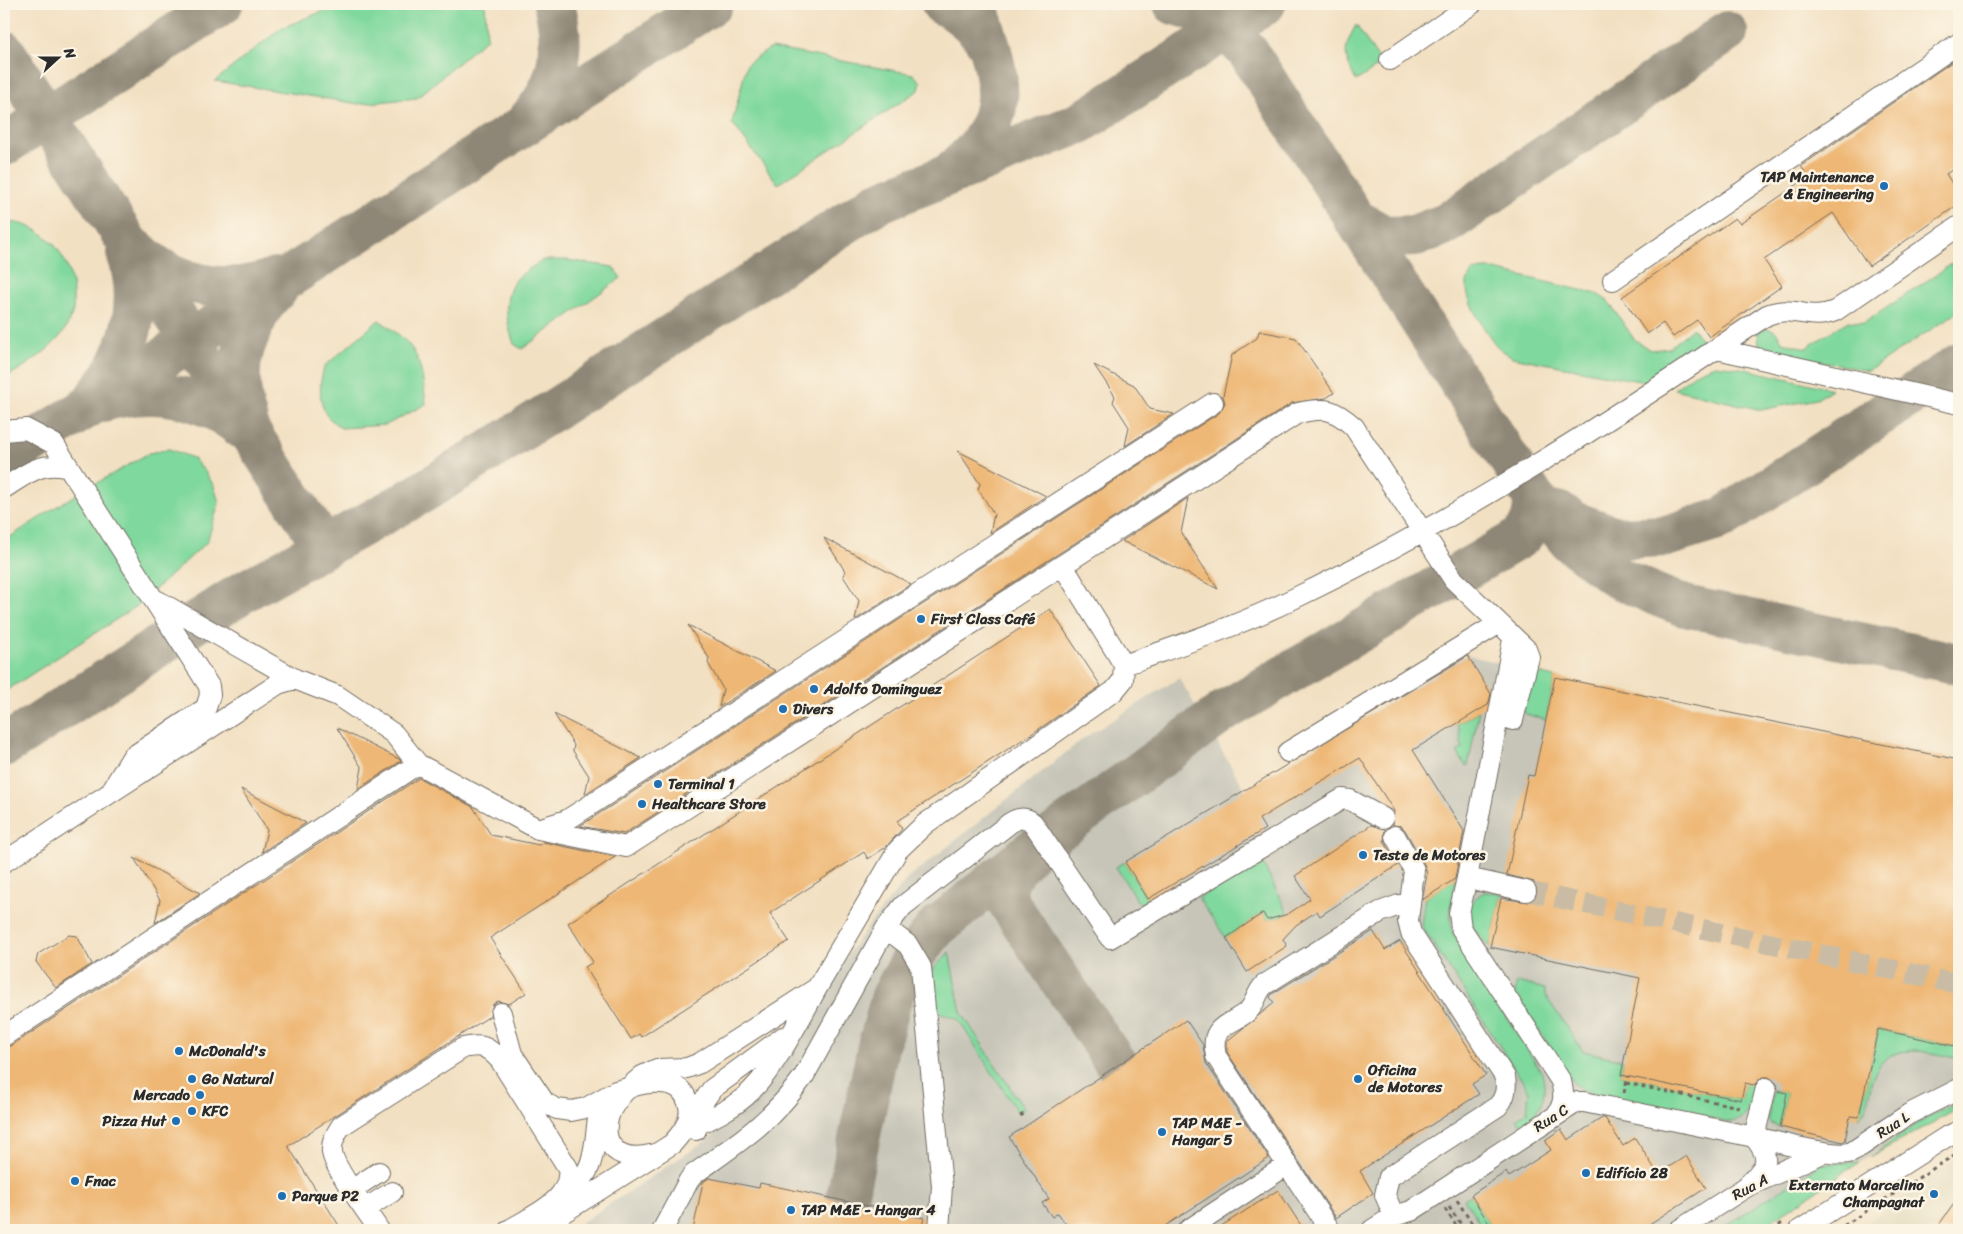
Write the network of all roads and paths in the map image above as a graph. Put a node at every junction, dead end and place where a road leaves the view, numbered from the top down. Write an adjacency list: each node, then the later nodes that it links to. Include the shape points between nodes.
1 (1472, 4): 3 (street)
2 (1959, 43): 5 (street)
3 (1390, 60)
4 (1959, 226): 6 (street, via 1835,311 1822,317 1790,310 1778,311)
5 (1613, 280)
6 (1717, 349): 8 (street); 12 (street, via 1487,495)
7 (1213, 404): 22 (street, via 567,820)
8 (1959, 404)
9 (4, 431): 10 (street, via 26,429 54,444)
10 (69, 468): 11 (street, via 56,464 42,465); 14 (street)
11 (4, 488)
12 (1423, 531): 13 (street, via 1354,427 1337,412 1320,408 1298,413); 15 (street, via 1454,580); 16 (street, via 1297,598 1226,629)
13 (1063, 566): 16 (street); 22 (street, via 626,847)
14 (155, 599): 17 (street); 20 (street, via 209,686 210,695 206,708 132,757)
15 (1498, 624): 18 (street); 25 (street, via 1526,649 1529,657 1506,718)
16 (1124, 665): 29 (street, via 1123,680 1114,691 925,824 898,850)
17 (295, 679): 19 (street, via 338,696 394,734); 20 (street, via 278,684)
18 (1288, 752)
19 (418, 764): 22 (street); 31 (street)
20 (109, 794): 24 (street)
21 (1382, 818): 28 (street, via 1350,800 1342,799 1110,938 1033,824 1021,818 1010,823 904,906)
22 (538, 829)
23 (1395, 836): 27 (street, via 1414,870)
24 (4, 862)
25 (1468, 878): 26 (street); 33 (street, via 1459,913 1462,928)
26 (1526, 891)
27 (1410, 906): 49 (street, via 1399,905 1380,912 1264,985 1248,1011 1220,1028 1215,1035 1216,1056); 54 (street, via 1408,922 1411,933 1505,1077 1507,1085 1498,1106 1389,1177 1385,1195)
28 (886, 928): 58 (street, via 804,1076 788,1098 764,1123 694,1174); 59 (street, via 908,945 921,967 942,1186)
29 (817, 988): 37 (street, via 700,1063 687,1068 657,1069); 43 (street, via 795,1029 712,1089)
30 (501, 1013): 32 (street)
31 (4, 1036)
32 (512, 1054): 37 (street, via 545,1103 557,1109 586,1108); 53 (street, via 494,1037 477,1033 462,1037 330,1121 322,1135 320,1152 325,1167)
33 (1561, 1081): 38 (street, via 1569,1094); 41 (street, via 1564,1094)
34 (1626, 1083): 39 (path)
35 (1766, 1088): 39 (street)
36 (1959, 1089): 46 (street, Rua L, via 1914,1111 1852,1152)
37 (622, 1090): 43 (street, via 654,1083 675,1086 688,1101); 48 (street, via 606,1121 606,1134 612,1146 621,1154 638,1158); 52 (street, via 604,1103 599,1113 595,1150 587,1173 574,1189)
38 (1584, 1102): 41 (street, Rua C); 45 (street, Rua C)
39 (1760, 1112): 45 (street)
40 (1026, 1113): 42 (path)
41 (1558, 1114): 51 (street, Rua C)
42 (1020, 1116)
43 (692, 1126): 48 (street); 57 (street, via 689,1141)
44 (1959, 1131): 67 (street)
45 (1754, 1137): 46 (street, Rua C); 50 (street, via 1765,1151 1766,1158 1763,1168)
46 (1825, 1152): 50 (street, Rua A)
47 (1959, 1152): 68 (path)
48 (656, 1154): 56 (street)
49 (1287, 1165): 60 (street); 61 (street)
50 (1746, 1187): 66 (street, Rua A)
51 (1451, 1196): 54 (street, Rua C); 63 (path, via 1444,1207); 64 (path); 65 (path)
52 (556, 1200): 53 (street, via 568,1182 566,1161 500,1060 488,1048 475,1046 463,1048 341,1126 332,1152); 55 (street)
53 (365, 1212): 53 (street, via 388,1186)
54 (1394, 1216): 62 (street, Rua C)
55 (509, 1230)
56 (534, 1230)
57 (553, 1230)
58 (663, 1230)
59 (939, 1230)
60 (1188, 1230)
61 (1330, 1230)
62 (1372, 1230)
63 (1459, 1230)
64 (1464, 1230)
65 (1476, 1230)
66 (1679, 1230)
67 (1800, 1230)
68 (1837, 1230)

